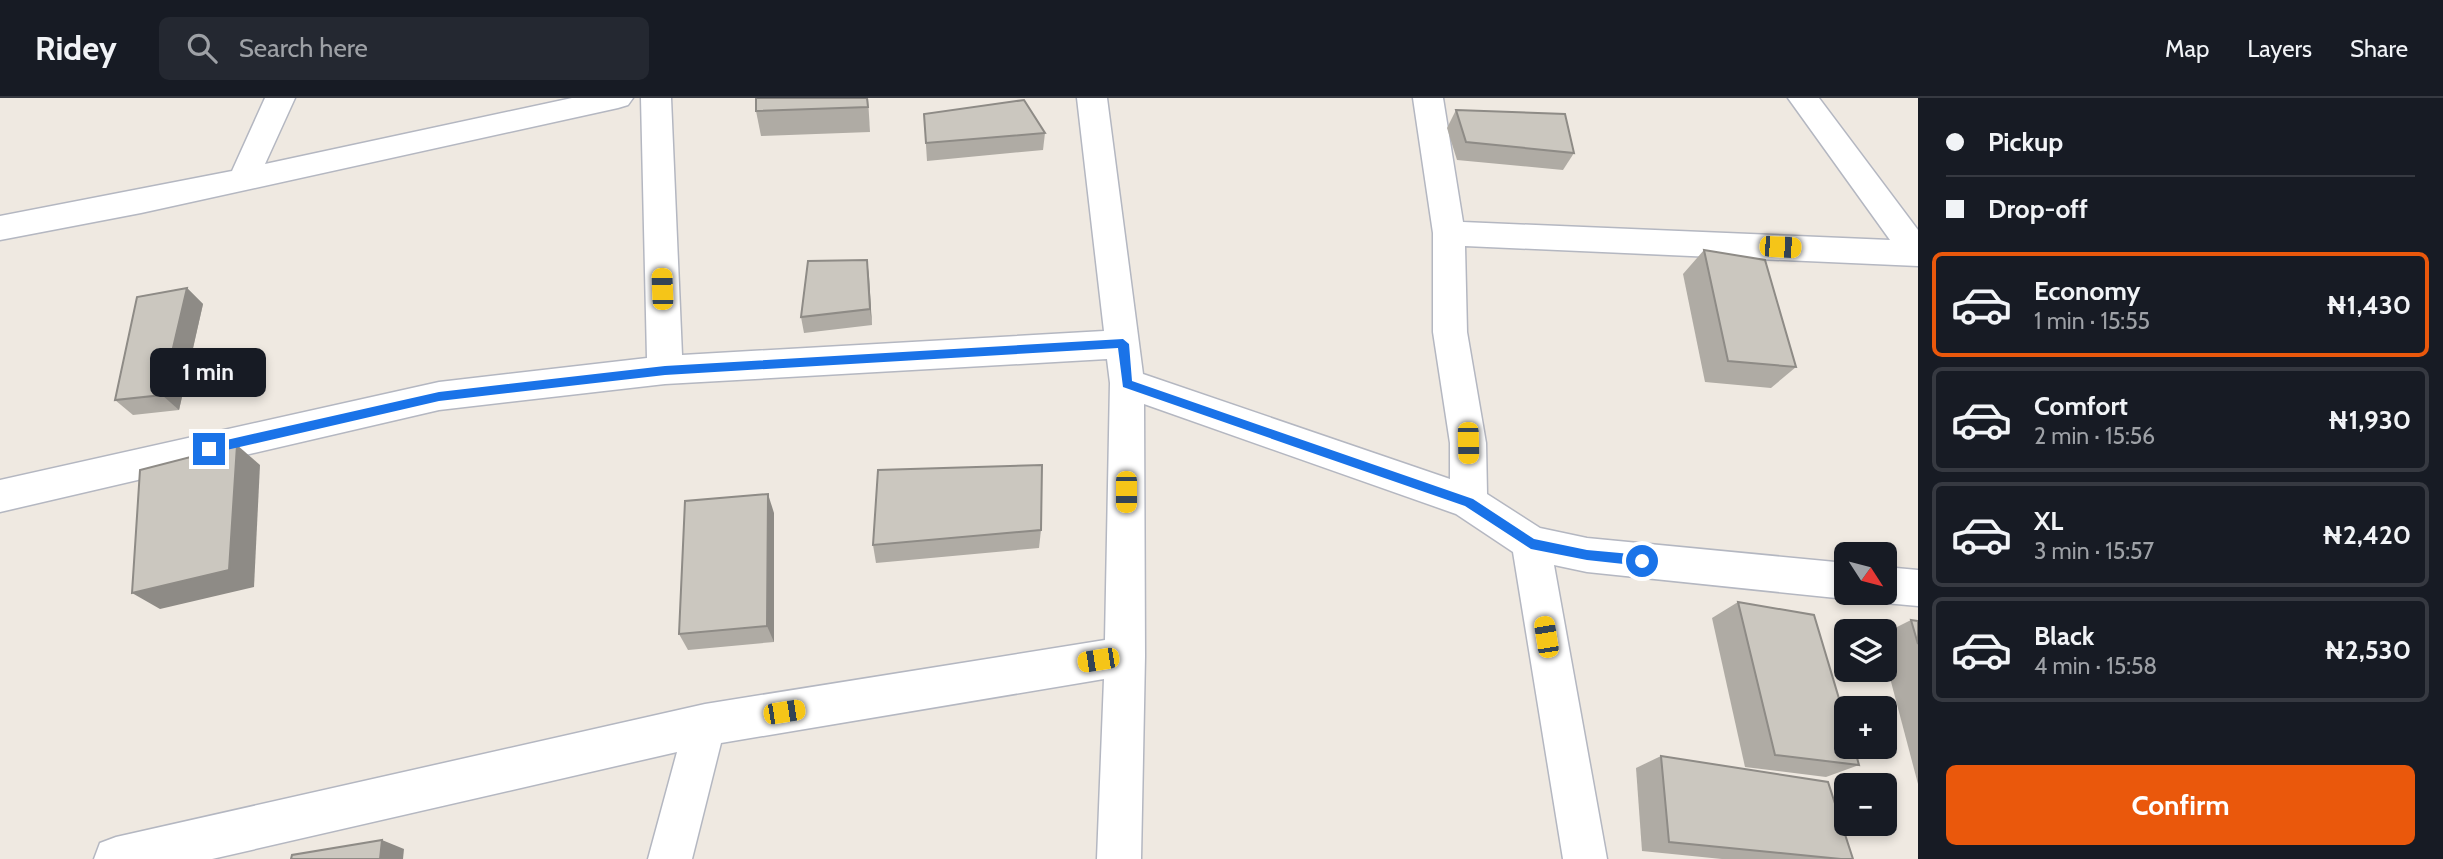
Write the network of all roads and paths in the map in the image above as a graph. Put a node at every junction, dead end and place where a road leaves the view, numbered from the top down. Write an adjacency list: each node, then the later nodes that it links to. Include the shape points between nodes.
1 (280, 98): 7 (street)
2 (618, 98): 7 (street)
3 (656, 98): 12 (street)
4 (1092, 98): 11 (street)
5 (1428, 98): 9 (street)
6 (1802, 98): 10 (street)
7 (243, 180): 8 (street)
8 (0, 228)
9 (1449, 233): 10 (street); 15 (street, via 1450,332 1468,443)
10 (1918, 253)
11 (1123, 344): 12 (street); 13 (street)
12 (665, 370): 14 (street, via 439,396)
13 (1127, 383): 15 (street); 20 (street)
14 (0, 496)
15 (1469, 502): 16 (street)
16 (1531, 543): 17 (street, via 1587,555); 26 (street)
17 (1834, 581)
18 (1897, 586): 19 (street)
19 (1918, 588)
20 (1125, 656): 21 (street); 25 (street)
21 (705, 725): 22 (street); 24 (street)
22 (235, 845): 23 (street)
23 (116, 859)
24 (670, 859)
25 (1119, 859)
26 (1585, 859)

